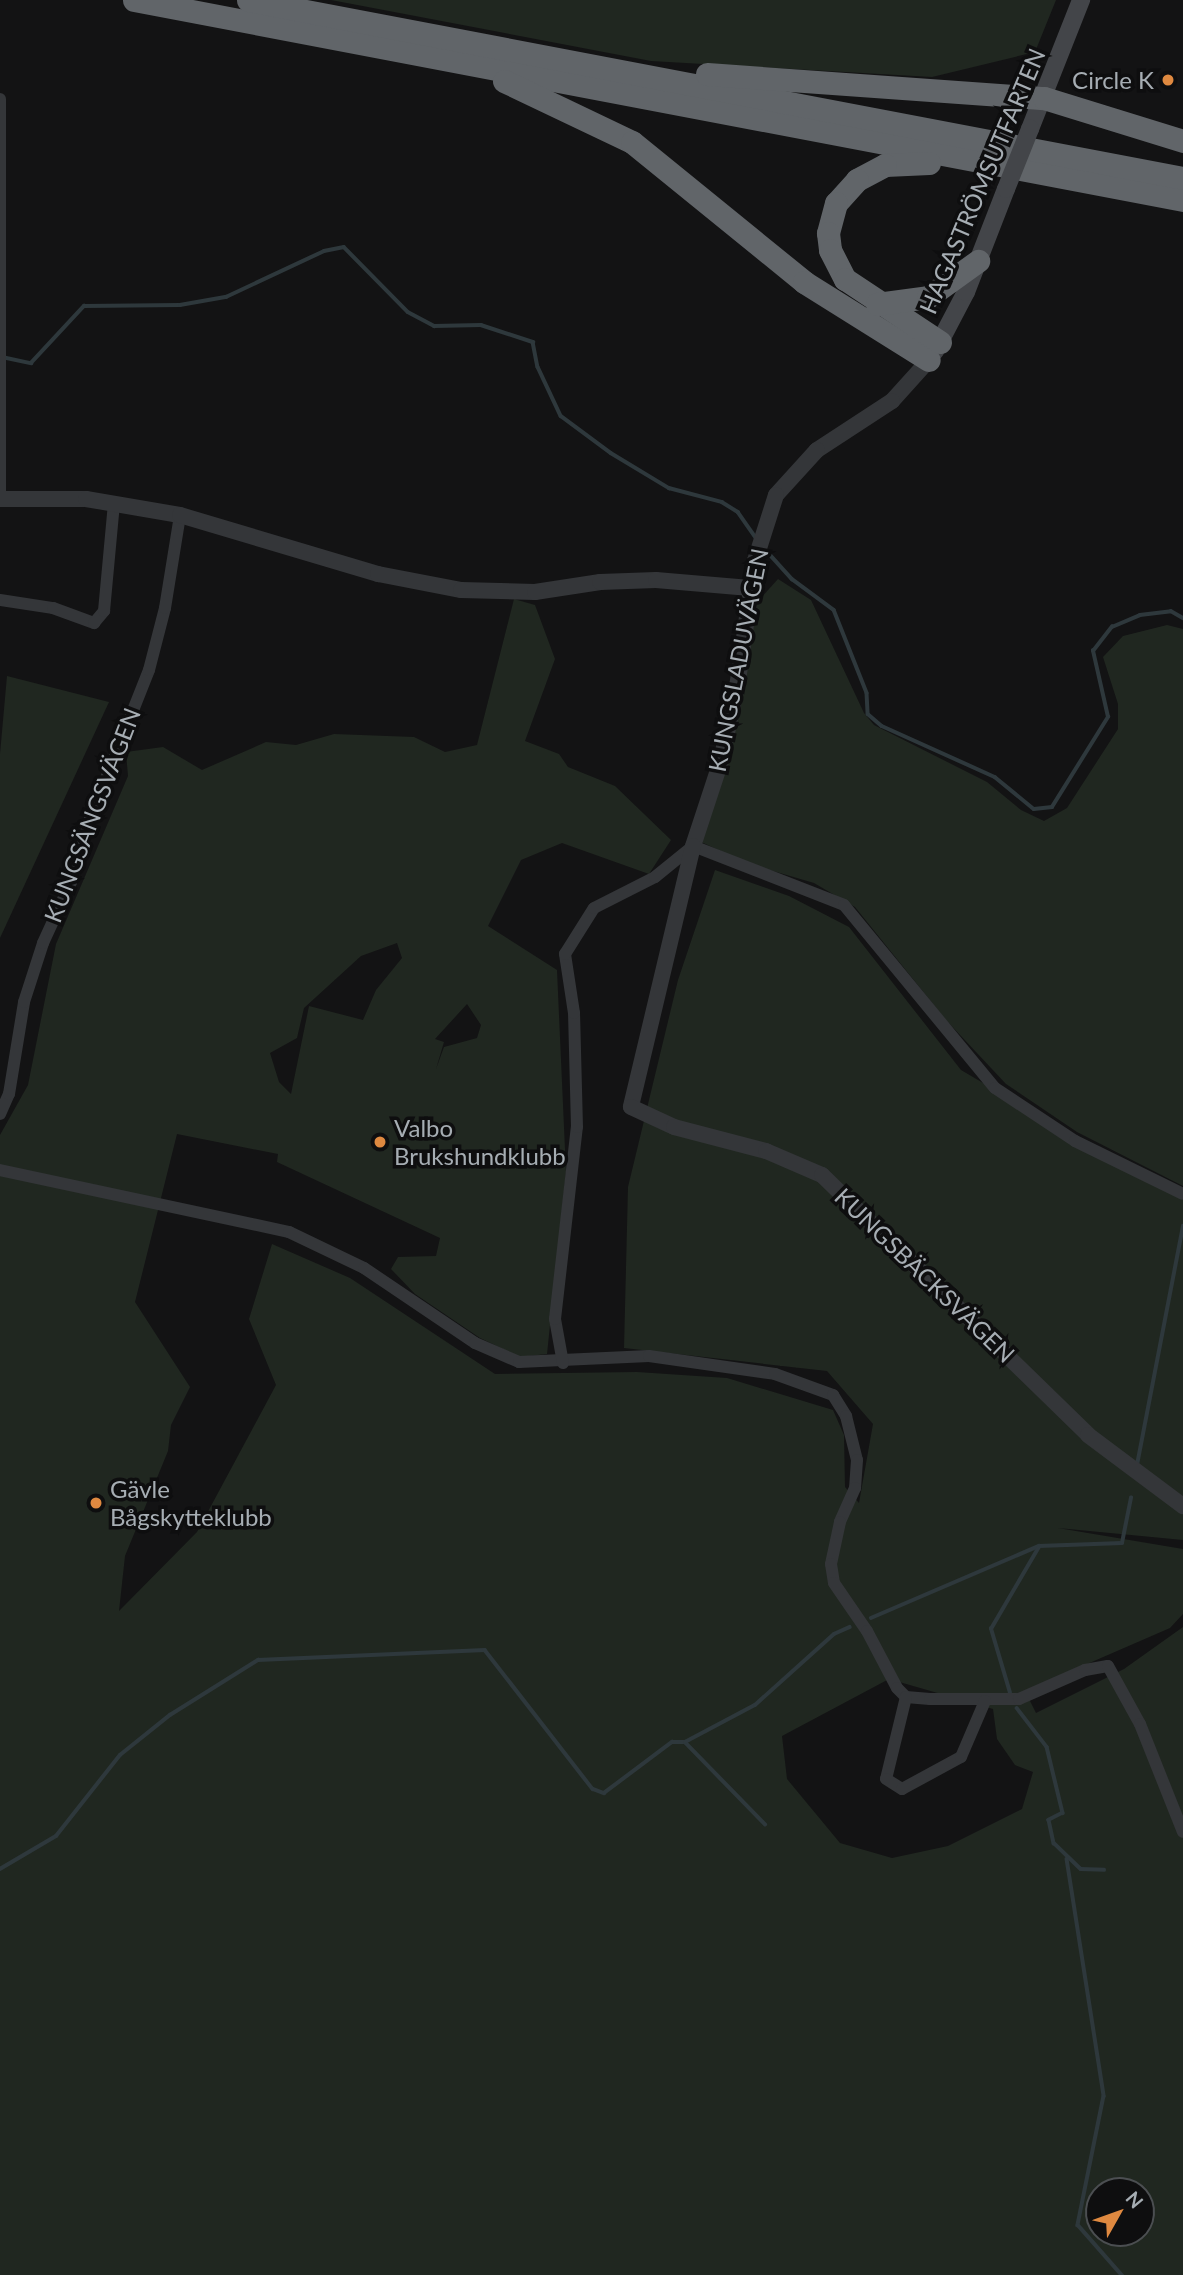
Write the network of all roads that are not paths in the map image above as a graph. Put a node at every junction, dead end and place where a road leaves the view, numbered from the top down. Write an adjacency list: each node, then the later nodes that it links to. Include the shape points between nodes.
1 (134, 0): 6 (highway)
2 (248, 0): 7 (highway)
3 (1081, 0): 5 (main road, HAGASTRÖMSUTFARTEN)
4 (1087, 0): 5 (main road, HAGASTRÖMSUTFARTEN)
5 (1075, 19): 8 (main road, HAGASTRÖMSUTFARTEN)
6 (459, 62): 11 (highway); 17 (highway, via 576,112 632,142 804,282)
7 (602, 67): 8 (highway); 12 (highway)
8 (1044, 98): 10 (highway); 14 (main road, HAGASTRÖMSUTFARTEN, bridge)
9 (0, 99): 16 (street)
10 (1183, 141)
11 (1050, 175): 13 (highway); 15 (highway, via 901,162 856,180 836,204 828,233 830,250 845,279)
12 (1183, 178)
13 (1183, 200)
14 (978, 261): 15 (highway, via 928,298); 17 (main road, HAGASTRÖMSUTFARTEN)
15 (877, 304): 17 (highway)
16 (1, 341): 18 (street)
17 (935, 351): 22 (street, KUNGSLADUVÄGEN, via 892,401 817,450 776,495)
18 (1, 367): 19 (street)
19 (0, 499): 20 (street, via 86,499)
20 (114, 504): 21 (street); 23 (street, via 104,611 94,623 53,608)
21 (180, 515): 22 (street, via 378,574 461,590 535,592 600,582 656,580); 26 (street, KUNGSÄNGSVÄGEN, via 165,608 149,670 94,806 71,882 43,943 24,1002 9,1094)
22 (750, 588): 24 (street, KUNGSLADUVÄGEN, via 724,748)
23 (0, 600)
24 (693, 846): 25 (street, KUNGSLADUVÄGEN); 28 (street, via 844,905 995,1088 1075,1141); 29 (street, via 655,877 594,908 565,954 574,1013 577,1127 555,1319)
25 (631, 1107): 30 (street, KUNGSBÄCKSVÄGEN, via 674,1127 766,1151 822,1175 1088,1435)
26 (0, 1114)
27 (0, 1170): 29 (street, via 289,1232 364,1268 475,1343 519,1362)
28 (1183, 1194)
29 (563, 1363): 31 (street, via 649,1356 685,1360 775,1374 833,1395 846,1416 857,1461 855,1489 840,1522 831,1564 834,1583)
30 (1183, 1506)
31 (906, 1697): 32 (street); 32 (street, via 886,1779 902,1789 961,1757)
32 (985, 1701): 33 (street, via 1019,1699 1085,1670 1108,1666 1140,1724)
33 (1183, 1832)

